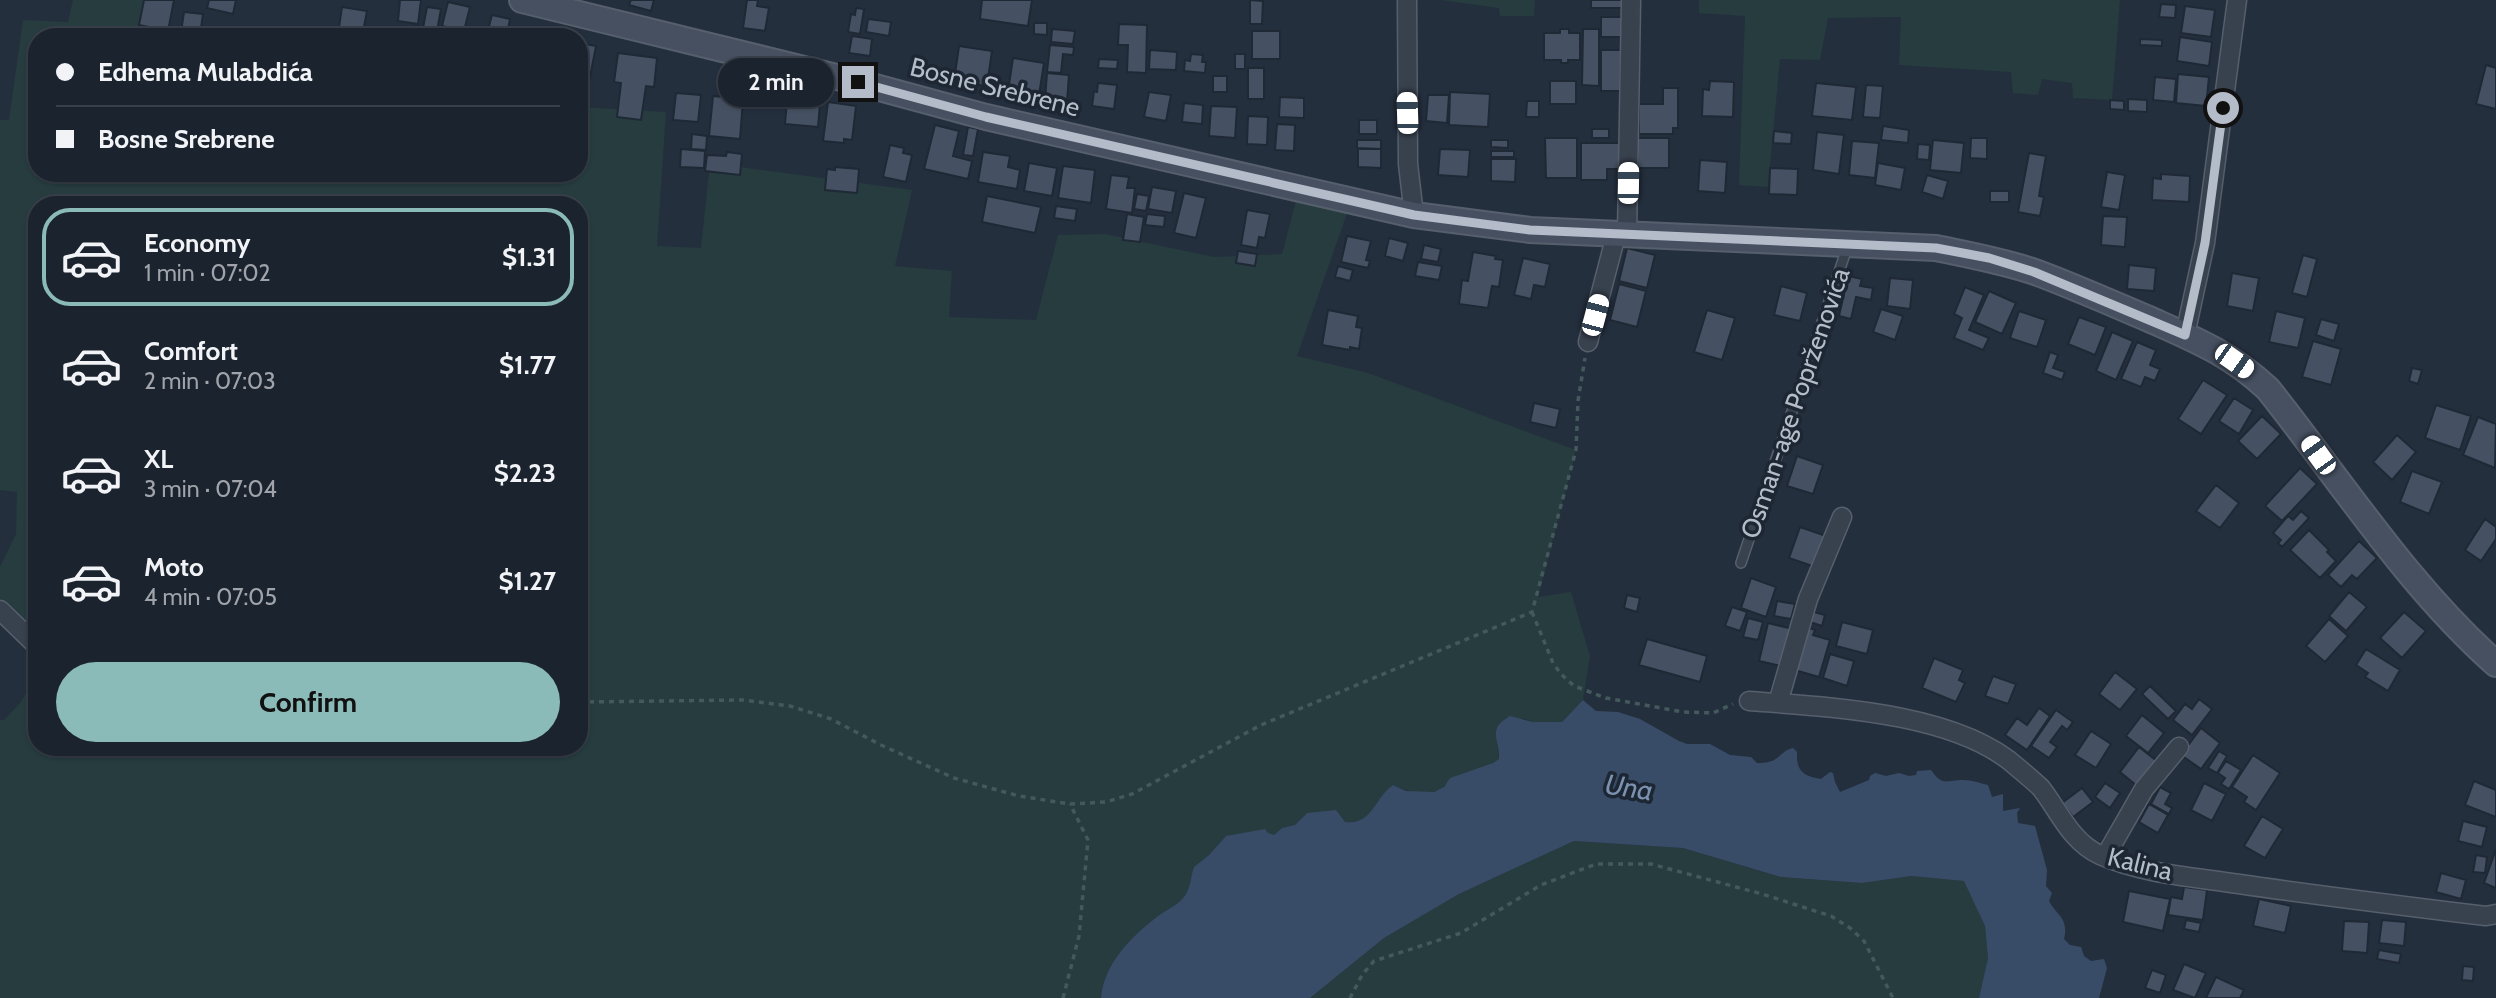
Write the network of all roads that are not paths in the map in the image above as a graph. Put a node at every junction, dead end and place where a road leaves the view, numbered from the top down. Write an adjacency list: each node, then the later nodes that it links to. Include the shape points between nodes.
1 (522, 0): 5 (street, Bosne Srebrene, via 986,117)
2 (1407, 0): 5 (street, via 1408,151)
3 (1631, 0): 6 (street)
4 (2237, 0): 8 (street, via 2205,243)
5 (1414, 215): 6 (street, Bosne Srebrene, via 1530,230)
6 (1622, 235): 7 (street, Bosne Srebrene); 9 (street)
7 (1849, 243): 8 (street, Bosne Srebrene, via 1936,248 1989,258 2045,276); 11 (lane, Osman-age Poprženovića)
8 (2185, 335): 14 (street, Bosne Srebrene, via 2218,350 2268,389 2407,570 2464,636)
9 (1588, 342)
10 (1842, 517): 16 (street, via 1808,599)
11 (1741, 563)
12 (0, 610): 13 (street)
13 (28, 637)
14 (2496, 664)
15 (1749, 701): 16 (street, Kalina)
16 (1778, 703): 18 (street, Kalina, via 1928,724 1974,739 2014,764 2041,789 2078,839)
17 (2179, 747): 18 (street, via 2144,789)
18 (2105, 857): 19 (street, Kalina, via 2195,877 2417,908)
19 (2496, 914)

